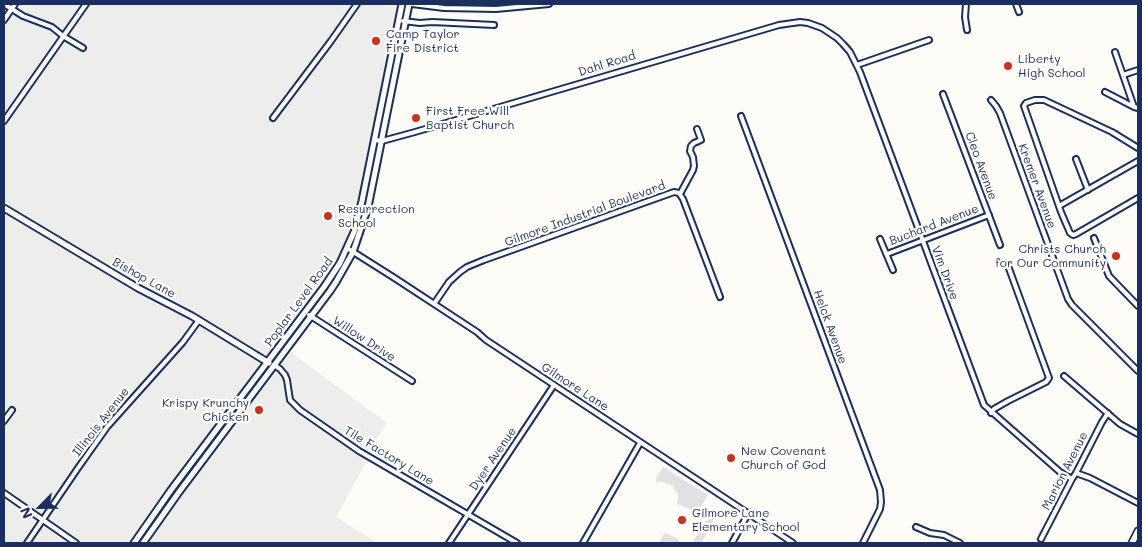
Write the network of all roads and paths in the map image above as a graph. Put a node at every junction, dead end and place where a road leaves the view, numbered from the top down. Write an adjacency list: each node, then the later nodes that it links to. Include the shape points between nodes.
1 (4, 4): 11 (street)
2 (15, 4): 11 (street)
3 (86, 4): 18 (street)
4 (356, 4): 31 (street)
5 (402, 4): 14 (main road, Poplar Level Road)
6 (411, 4): 10 (street, via 444,8); 15 (main road, Poplar Level Road)
7 (548, 4): 10 (street)
8 (966, 4): 17 (street)
9 (1016, 4): 12 (street)
10 (507, 6)
11 (11, 9): 13 (street); 18 (street, via 52,27)
12 (1019, 12)
13 (4, 20)
14 (398, 20): 15 (street); 34 (main road, Poplar Level Road)
15 (406, 22): 16 (street); 35 (main road, Poplar Level Road)
16 (494, 26)
17 (967, 30)
18 (63, 36): 21 (street); 32 (street)
19 (929, 40): 23 (street)
20 (842, 43): 23 (street, Vim Drive); 35 (street, Dahl Road, via 816,25 786,23)
21 (83, 48)
22 (1114, 52): 25 (street)
23 (857, 66): 47 (street, Vim Drive)
24 (1138, 70): 25 (street)
25 (1123, 75): 29 (street)
26 (1104, 92): 29 (street)
27 (943, 94): 44 (street, Cleo Avenue)
28 (991, 100): 62 (street, Kremer Avenue, via 1000,113 1068,299)
29 (1136, 108)
30 (741, 116): 91 (street, Helck Avenue, via 880,490 880,509)
31 (273, 118)
32 (4, 121)
33 (697, 129): 40 (street, via 701,140 691,146 694,166)
34 (375, 140): 35 (street, Dahl Road); 49 (main road, Poplar Level Road, via 358,219)
35 (382, 141): 50 (main road, Poplar Level Road, via 368,208)
36 (1138, 148): 42 (street, via 1112,132 1040,100 1026,104 1024,106)
37 (1076, 160): 39 (street)
38 (1138, 161): 39 (street)
39 (1088, 190): 42 (street)
40 (680, 194): 54 (street, Gilmore Industrial Boulevard); 55 (street, Gilmore Industrial Boulevard, via 664,195 468,267 449,282)
41 (1138, 198): 42 (street, via 1075,235 1070,233)
42 (1059, 206)
43 (4, 208): 59 (main road, Bishop Lane, via 138,288)
44 (989, 215): 47 (street, Buchard Avenue); 48 (street, Cleo Avenue)
45 (1094, 238): 56 (street, via 1109,276)
46 (880, 240): 51 (street)
47 (923, 240): 51 (street, Buchard Avenue); 67 (street, Vim Drive, via 982,400)
48 (1000, 245)
49 (347, 248): 50 (street, Gilmore Lane); 57 (main road, Poplar Level Road)
50 (354, 252): 55 (street, Gilmore Lane); 58 (main road, Poplar Level Road)
51 (887, 254): 53 (street)
52 (1007, 263): 67 (street, via 1049,376 1046,382)
53 (893, 270)
54 (720, 297)
55 (434, 304): 65 (street, Gilmore Lane)
56 (1138, 306)
57 (306, 312): 58 (street, Willow Drive); 60 (main road, Poplar Level Road)
58 (311, 316): 61 (main road, Poplar Level Road); 64 (street, Willow Drive)
59 (199, 320): 60 (main road, Bishop Lane); 78 (street, Illinois Avenue, via 107,427)
60 (268, 362): 61 (main road, Bishop Lane); 84 (main road, Poplar Level Road)
61 (274, 365): 76 (street, Tile Factory Lane, via 285,375 290,400 300,410 360,451); 85 (main road, Poplar Level Road)
62 (1138, 371)
63 (1064, 376): 68 (street)
64 (412, 382)
65 (554, 385): 71 (street, Gilmore Lane); 76 (street, Dyer Avenue)
66 (12, 410): 69 (street)
67 (991, 413): 73 (street, Vim Drive)
68 (1108, 414): 70 (street); 72 (street, Marion Avenue)
69 (4, 421)
70 (1138, 434)
71 (640, 443): 77 (street, Gilmore Lane); 88 (street)
72 (1076, 474): 73 (street, Marion Avenue); 75 (street)
73 (1072, 479): 81 (street, Marion Avenue)
74 (4, 493): 78 (street)
75 (1138, 503)
76 (468, 514): 86 (street, Dyer Avenue); 87 (street, Tile Factory Lane)
77 (748, 514): 89 (street); 90 (street, Gilmore Lane)
78 (43, 520): 82 (street, Illinois Avenue); 83 (street)
79 (916, 527): 92 (street)
80 (1138, 531): 93 (main road)
81 (1041, 539)
82 (27, 543)
83 (76, 543)
84 (134, 543)
85 (142, 543)
86 (449, 543)
87 (518, 543)
88 (583, 543)
89 (732, 543)
90 (793, 543)
91 (863, 543)
92 (960, 543)
93 (1132, 543)

